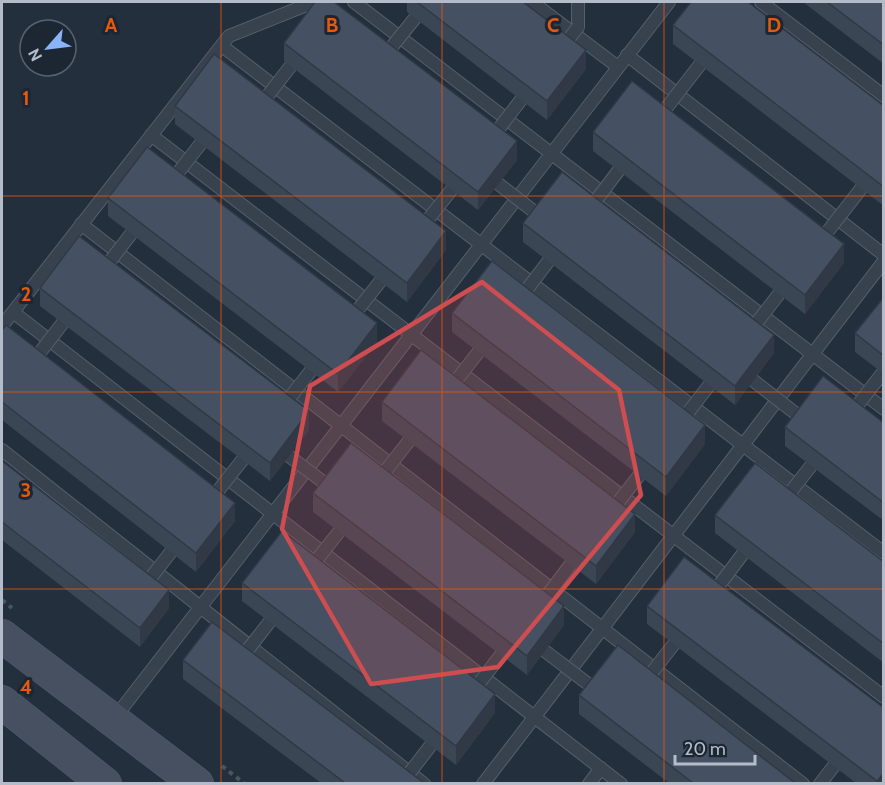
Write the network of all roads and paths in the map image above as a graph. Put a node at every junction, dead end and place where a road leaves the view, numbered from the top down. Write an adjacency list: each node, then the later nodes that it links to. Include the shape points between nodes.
1 (314, 2): 10 (lane, via 229,36)
2 (354, 2): 23 (lane)
3 (428, 2): 14 (lane, bridge)
4 (532, 2): 13 (lane)
5 (578, 2): 11 (lane, bridge, via 578,27)
6 (669, 2): 12 (lane)
7 (761, 2): 16 (lane)
8 (311, 39): 17 (lane, bridge)
9 (719, 40): 19 (lane, bridge)
10 (222, 46): 20 (lane); 31 (lane)
11 (556, 55)
12 (627, 55): 13 (lane); 33 (lane)
13 (618, 67): 23 (lane)
14 (372, 72)
15 (541, 74): 21 (lane, bridge)
16 (884, 96)
17 (254, 113)
18 (213, 126): 27 (lane, bridge)
19 (650, 129)
20 (151, 135): 30 (lane); 43 (lane)
21 (486, 146)
22 (637, 147): 29 (lane, bridge)
23 (551, 154): 31 (lane); 46 (lane)
24 (877, 161): 32 (lane, bridge)
25 (481, 170): 39 (lane, bridge, via 563,234)
26 (465, 173): 41 (lane, bridge)
27 (164, 190)
28 (150, 208): 36 (lane, bridge)
29 (581, 219)
30 (81, 224): 38 (lane); 54 (lane)
31 (481, 244): 43 (lane); 56 (lane)
32 (811, 253)
33 (884, 255)
34 (884, 261): 46 (lane)
35 (797, 270): 44 (lane, bridge)
36 (96, 280)
37 (82, 297): 47 (lane, bridge)
38 (13, 312): 40 (lane); 61 (lane)
39 (509, 312)
40 (2, 326)
41 (344, 328)
42 (495, 330): 49 (lane, bridge)
43 (411, 334): 54 (lane); 66 (lane)
44 (741, 343)
45 (330, 346): 51 (lane, bridge)
46 (812, 354): 50 (lane); 56 (lane)
47 (26, 370)
48 (884, 371): 53 (lane, bridge)
49 (440, 401)
50 (884, 409)
51 (275, 417)
52 (426, 419): 59 (lane, bridge)
53 (843, 423)
54 (341, 425): 61 (lane); 76 (lane)
55 (671, 435): 62 (lane, bridge, via 727,361 825,437)
56 (742, 445): 66 (lane); 68 (lane)
57 (2, 450): 73 (lane)
58 (657, 453): 63 (lane, bridge)
59 (371, 490)
60 (204, 508): 69 (lane, bridge, via 266,438 353,505)
61 (273, 513): 73 (lane); 84 (lane)
62 (774, 514)
63 (602, 524)
64 (190, 527): 71 (lane, bridge)
65 (760, 532): 72 (lane, bridge)
66 (673, 535): 76 (lane); 80 (lane)
67 (588, 542): 74 (lane, bridge)
68 (884, 553)
69 (301, 580)
70 (287, 598): 78 (lane, bridge)
71 (132, 602)
72 (705, 603)
73 (201, 607): 85 (lane); 92 (lane)
74 (533, 614)
75 (692, 621): 79 (lane, bridge)
76 (602, 628): 84 (lane); 96 (lane)
77 (2, 636): 85 (main road)
78 (229, 674)
79 (636, 693)
80 (884, 696)
81 (2, 702): 89 (main road)
82 (462, 704): 83 (lane, bridge, via 519,632)
83 (613, 704)
84 (534, 716): 88 (lane); 93 (lane)
85 (113, 720): 90 (main road)
86 (448, 723): 91 (lane, bridge)
87 (851, 744): 97 (lane)
88 (601, 768): 94 (lane); 95 (lane)
89 (105, 783)
90 (197, 783)
91 (401, 783)
92 (424, 783)
93 (483, 783)
94 (589, 783)
95 (621, 783)
96 (803, 783)
97 (820, 783)

